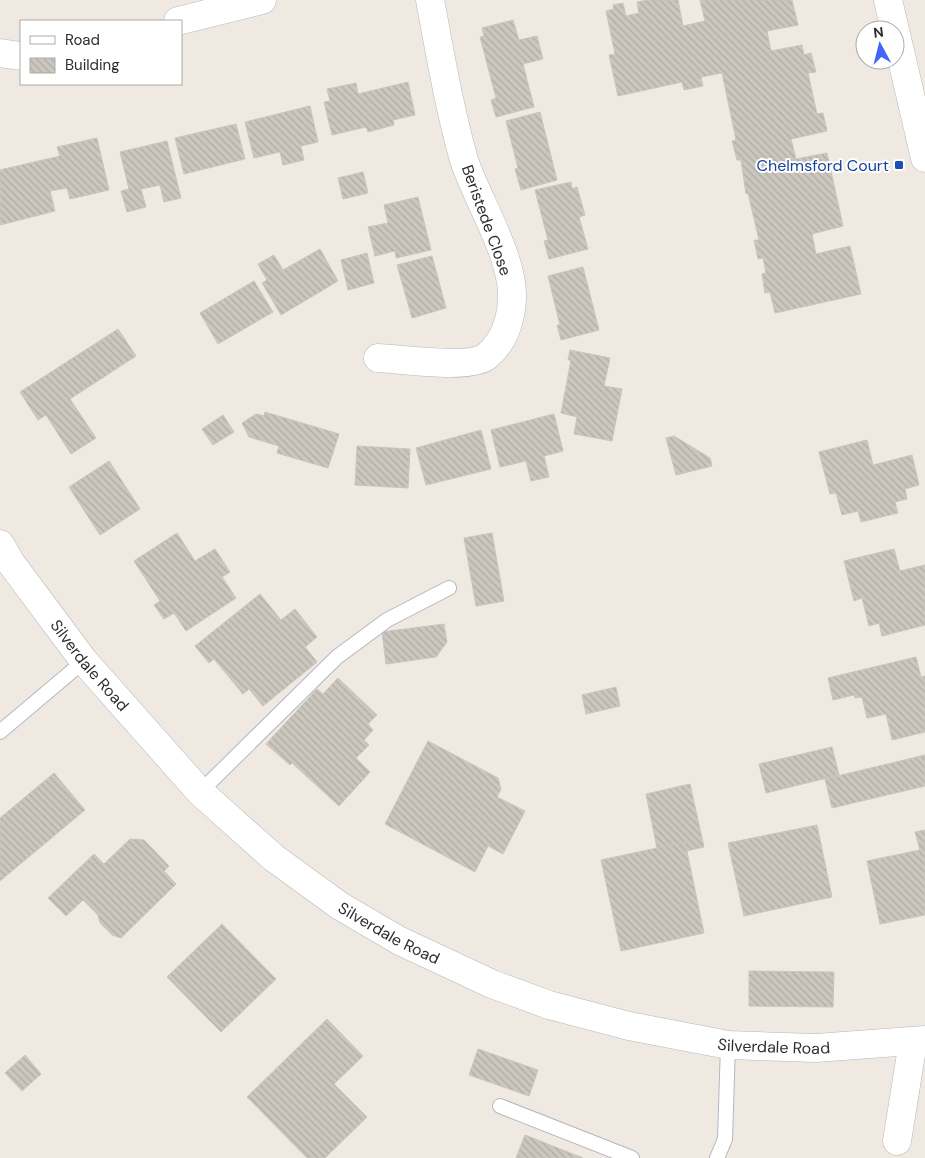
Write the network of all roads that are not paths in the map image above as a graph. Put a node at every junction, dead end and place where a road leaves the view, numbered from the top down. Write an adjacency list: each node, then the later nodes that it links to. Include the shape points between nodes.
1 (262, 0): 4 (street)
2 (430, 0): 8 (street, Beristede Close, via 451,111 463,153 508,268 513,298 501,341 485,357 462,364)
3 (888, 0): 7 (street)
4 (182, 20)
5 (0, 53): 6 (street)
6 (20, 56)
7 (925, 158)
8 (378, 358)
9 (0, 544): 11 (street, Silverdale Road)
10 (449, 588): 13 (lane, via 387,620 337,657)
11 (84, 662): 12 (lane); 13 (street, Silverdale Road)
12 (0, 732)
13 (200, 792): 15 (street, Silverdale Road, via 274,858 340,906 400,941 492,984 549,1005 629,1026)
14 (919, 1041): 15 (street, Silverdale Road, via 816,1048); 17 (street)
15 (728, 1045): 19 (lane, via 725,1139)
16 (500, 1106): 18 (lane)
17 (897, 1141)
18 (632, 1158)
19 (717, 1158)

